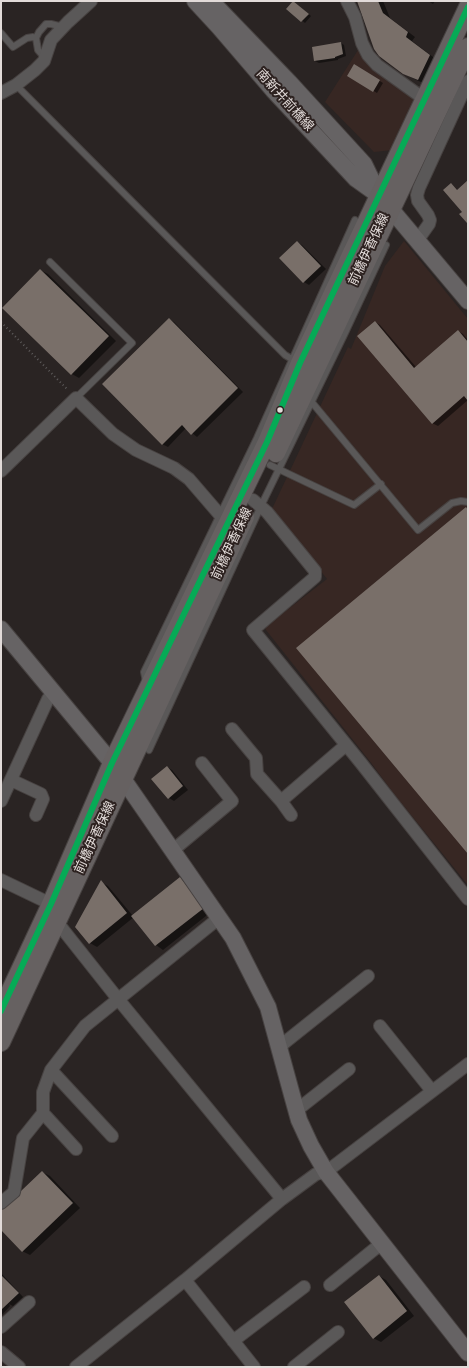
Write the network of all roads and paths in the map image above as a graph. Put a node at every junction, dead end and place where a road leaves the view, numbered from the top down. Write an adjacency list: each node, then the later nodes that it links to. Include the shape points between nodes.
1 (91, 1): 6 (street)
2 (195, 1): 15 (street, 南新井前橋線, via 356,179)
3 (211, 1): 15 (street, 南新井前橋線, via 364,164)
4 (347, 1): 14 (street, via 368,55 377,65)
5 (468, 7): 14 (main road, 前橋伊香保線)
6 (63, 27): 8 (lane, via 46,24); 10 (street, via 51,40)
7 (1, 32): 8 (lane, via 13,47 27,38)
8 (36, 38): 10 (lane, via 38,50)
9 (468, 47): 16 (main road, 前橋伊香保線)
10 (45, 58): 11 (street)
11 (16, 85): 13 (street); 25 (lane, via 285,355)
12 (467, 88): 18 (street, via 419,188 418,201 430,220)
13 (1, 93)
14 (425, 99): 15 (main road, 前橋伊香保線)
15 (379, 195): 16 (street, 南新井前橋線); 20 (main road, 前橋伊香保線)
16 (390, 209): 18 (street, 南新井前橋線); 22 (main road, 前橋伊香保線)
17 (355, 220): 20 (lane)
18 (417, 241): 23 (street, 南新井前橋線)
19 (386, 245): 22 (lane)
20 (344, 258): 25 (main road, 前橋伊香保線)
21 (50, 262): 26 (lane, via 132,343)
22 (359, 288): 27 (main road, 前橋伊香保線)
23 (468, 301)
24 (1, 322): 26 (path)
25 (296, 361): 33 (main road, 前橋伊香保線)
26 (76, 398): 29 (street); 33 (street, via 113,434 136,450 174,468 189,479)
27 (307, 398): 28 (main road, 前橋伊香保線); 30 (lane)
28 (274, 467): 30 (lane, via 354,505); 32 (main road, 前橋伊香保線)
29 (1, 471)
30 (381, 484): 31 (lane, via 418,530 452,503)
31 (468, 502)
32 (257, 503): 34 (main road, 前橋伊香保線); 39 (street, via 315,571 315,577 253,630)
33 (225, 518): 34 (main road, 前橋伊香保線)
34 (218, 559): 36 (main road, 前橋伊香保線); 41 (main road, 前橋伊香保線)
35 (1, 629): 37 (street)
36 (171, 690): 40 (lane); 43 (main road, 前橋伊香保線)
37 (53, 692): 41 (street); 44 (street)
38 (232, 729): 46 (street, via 256,758 257,774)
39 (346, 745): 46 (street); 51 (street)
40 (149, 750)
41 (112, 763): 43 (street); 52 (main road, 前橋伊香保線)
42 (202, 763): 49 (street, via 232,801)
43 (123, 780): 49 (street); 54 (main road, 前橋伊香保線)
44 (7, 781): 45 (street); 47 (street, via 41,794 43,799)
45 (1, 801)
46 (281, 801): 48 (street)
47 (36, 815)
48 (291, 815)
49 (172, 851): 53 (street)
50 (1, 880): 52 (street)
51 (468, 899)
52 (51, 904): 57 (main road, 前橋伊香保線)
53 (219, 918): 56 (street); 60 (street, via 234,938 268,1007)
54 (57, 922): 56 (street); 59 (main road, 前橋伊香保線)
55 (368, 976): 60 (street)
56 (118, 1000): 63 (street, via 86,1026); 70 (street)
57 (1, 1011)
58 (380, 1026): 64 (street)
59 (1, 1042)
60 (279, 1047): 65 (street)
61 (468, 1064): 64 (street)
62 (349, 1069): 65 (street)
63 (51, 1070): 66 (street, via 43,1092); 67 (street)
64 (432, 1091): 69 (street)
65 (297, 1110): 69 (street, via 311,1146)
66 (43, 1113): 68 (street); 71 (street, via 23,1138 14,1192)
67 (112, 1136)
68 (76, 1149)
69 (326, 1172): 70 (street, via 316,1174); 72 (street)
70 (282, 1199): 73 (street)
71 (1, 1203)
72 (382, 1243): 74 (street); 81 (street)
73 (185, 1280): 79 (street); 83 (street)
74 (330, 1286)
75 (304, 1287): 79 (street)
76 (29, 1302): 77 (street)
77 (1, 1328)
78 (338, 1332): 85 (street)
79 (233, 1341): 84 (street)
80 (1, 1352): 82 (street)
81 (468, 1353)
82 (19, 1367)
83 (76, 1367)
84 (254, 1367)
85 (294, 1367)

